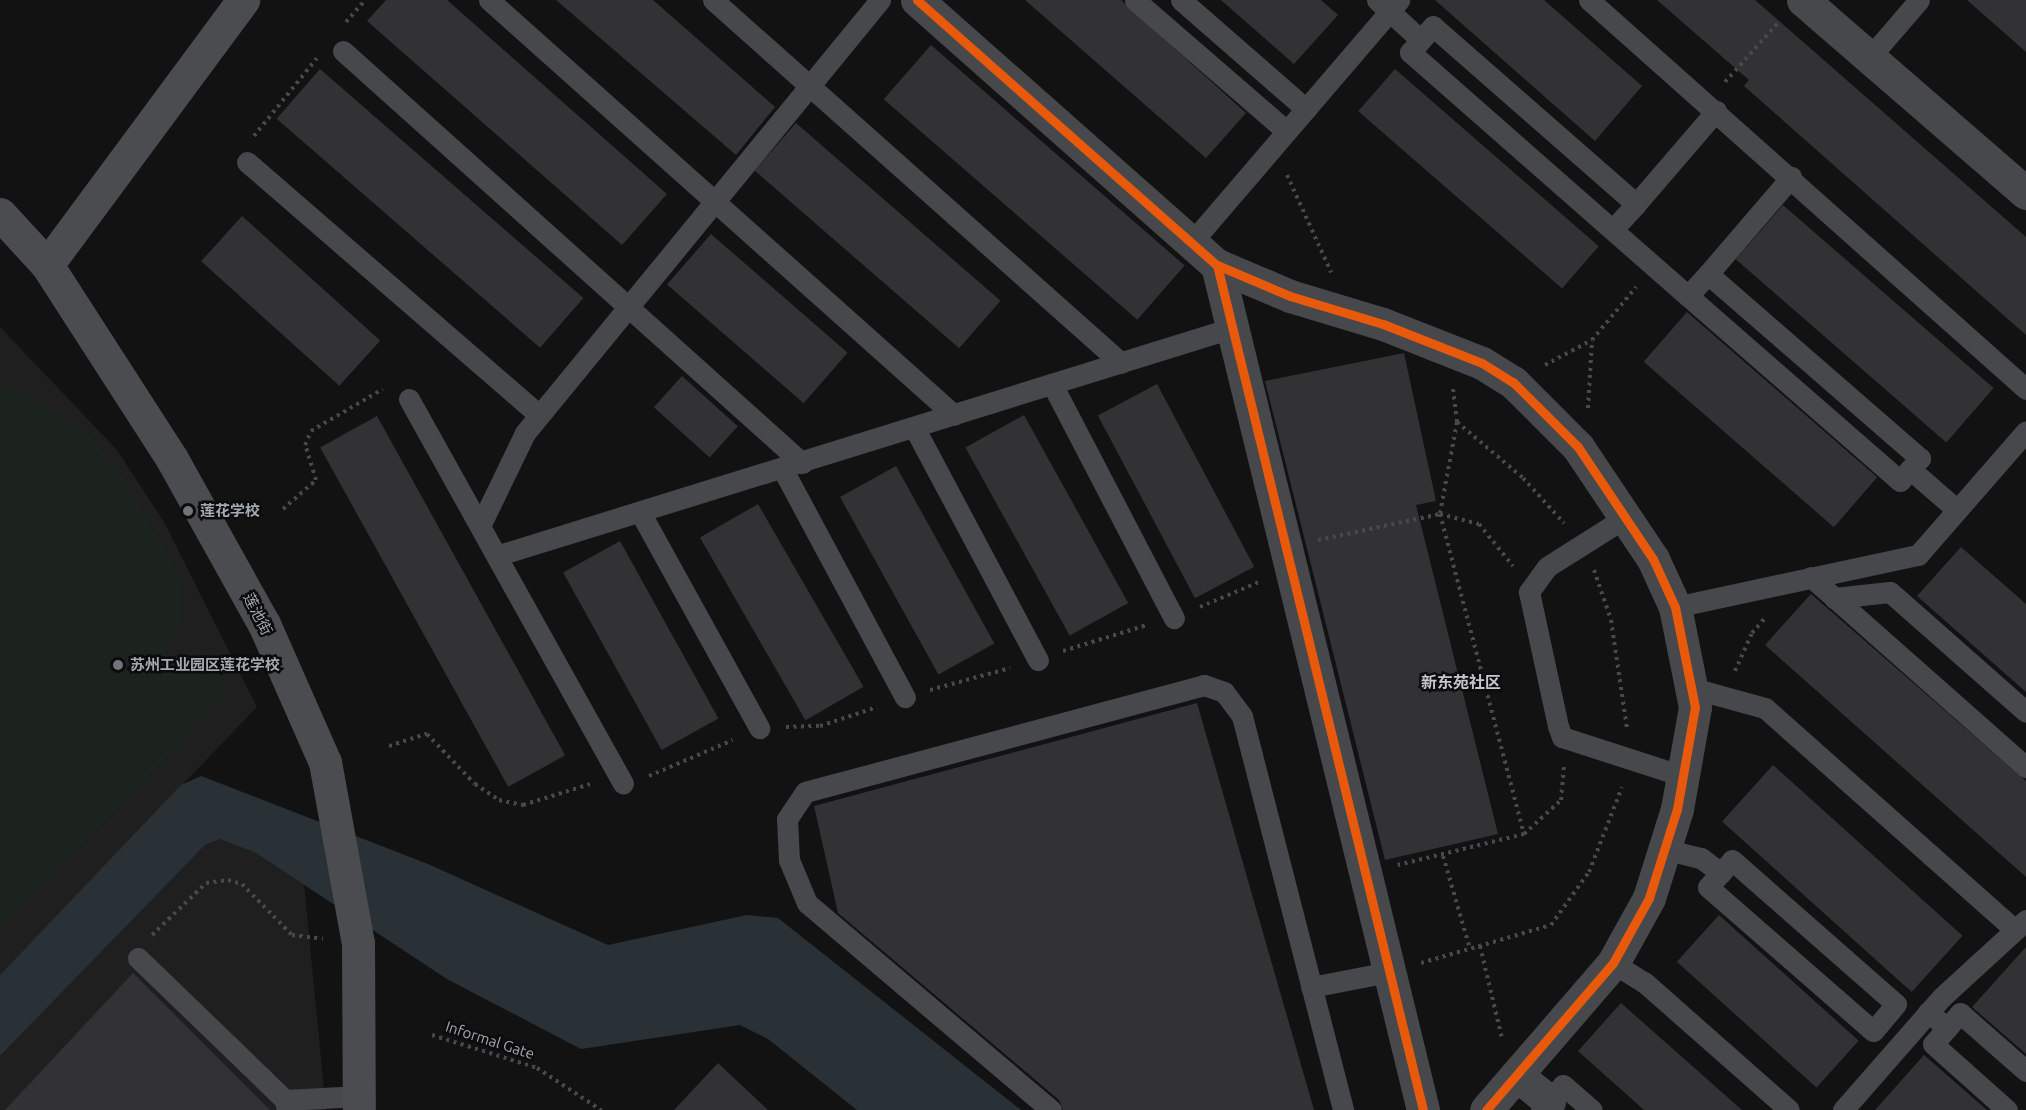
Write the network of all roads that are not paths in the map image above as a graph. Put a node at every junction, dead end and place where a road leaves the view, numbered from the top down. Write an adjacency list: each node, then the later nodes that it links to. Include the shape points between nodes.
1 (243, 0): 27 (main road)
2 (489, 0): 22 (lane)
3 (713, 0): 15 (lane)
4 (880, 0): 15 (lane)
5 (917, 0): 26 (street)
6 (1135, 0): 18 (lane)
7 (1182, 0): 17 (lane)
8 (1589, 0): 16 (lane)
9 (1919, 0): 14 (lane)
10 (1389, 4): 12 (lane); 17 (lane)
11 (1793, 9): 14 (street)
12 (1421, 40): 23 (lane, via 1433,26); 25 (lane, via 1410,52)
13 (336, 44): 31 (lane)
14 (1870, 57): 21 (street)
15 (808, 85): 22 (lane); 33 (lane)
16 (1711, 107): 20 (lane); 23 (lane)
17 (1306, 109): 18 (lane)
18 (1280, 138): 26 (lane)
19 (247, 162): 37 (lane)
20 (1791, 177): 29 (lane); 35 (lane)
21 (2026, 193)
22 (713, 198): 31 (lane); 38 (lane)
23 (1636, 204): 25 (lane)
24 (0, 214): 27 (main road, 莲池街)
25 (1613, 230): 30 (lane)
26 (1191, 243): 28 (street)
27 (47, 265): 73 (main road, 莲池街, via 219,539 303,709 333,793)
28 (1216, 266): 32 (street); 45 (street, via 1474,360 1513,382 1578,447)
29 (1708, 274): 30 (lane); 42 (lane, via 1920,458)
30 (1688, 296): 42 (lane, via 1900,481)
31 (626, 306): 37 (lane); 41 (lane)
32 (1232, 328): 33 (lane); 65 (street)
33 (1121, 363): 34 (lane)
34 (1052, 384): 38 (lane); 51 (lane)
35 (2026, 389)
36 (409, 399): 46 (lane)
37 (539, 415): 46 (lane)
38 (954, 415): 39 (lane)
39 (914, 427): 41 (lane); 52 (lane)
40 (2026, 431): 43 (lane)
41 (792, 465): 44 (lane); 54 (lane)
42 (1910, 469): 43 (lane)
43 (1957, 510): 48 (lane, via 1918,555)
44 (640, 513): 47 (lane); 56 (lane)
45 (1626, 517): 50 (street); 58 (lane, via 1547,567 1529,592 1562,736)
46 (481, 524): 47 (lane)
47 (499, 555): 59 (lane)
48 (1811, 577): 49 (lane); 50 (lane)
49 (1834, 598): 55 (lane, via 1890,592); 57 (lane)
50 (1675, 607): 53 (street)
51 (1174, 618)
52 (1038, 660)
53 (1692, 688): 58 (street); 62 (lane, via 1765,708)
54 (905, 697)
55 (2026, 712)
56 (759, 728)
57 (2026, 767)
58 (1683, 776): 60 (street)
59 (623, 784)
60 (1664, 849): 61 (lane, via 1701,858); 64 (street, via 1649,898)
61 (1721, 873): 68 (lane, via 1708,887 1873,1031); 68 (lane, via 1732,860 1896,1004)
62 (2021, 926): 67 (lane)
63 (138, 958): 74 (lane)
64 (1613, 963): 72 (street); 81 (lane, via 1644,982)
65 (1389, 972): 66 (lane); 78 (street)
66 (1311, 987): 76 (lane, via 1242,716 1224,692 1188,686 806,792 787,819 789,860 807,903); 77 (lane)
67 (1929, 1012): 69 (lane); 70 (lane)
68 (1883, 1019): 70 (lane)
69 (1947, 1028): 71 (lane, via 1960,1013); 83 (lane, via 1933,1044)
70 (1906, 1039): 82 (lane)
71 (2026, 1071)
72 (1515, 1079): 75 (street); 79 (street)
73 (360, 1103): 74 (lane)
74 (286, 1105)
75 (1545, 1106): 80 (lane, via 1563,1085)
76 (1051, 1110)
77 (1343, 1110)
78 (1423, 1110)
79 (1486, 1110)
80 (1592, 1110)
81 (1789, 1110)
82 (1843, 1110)
83 (2007, 1110)

